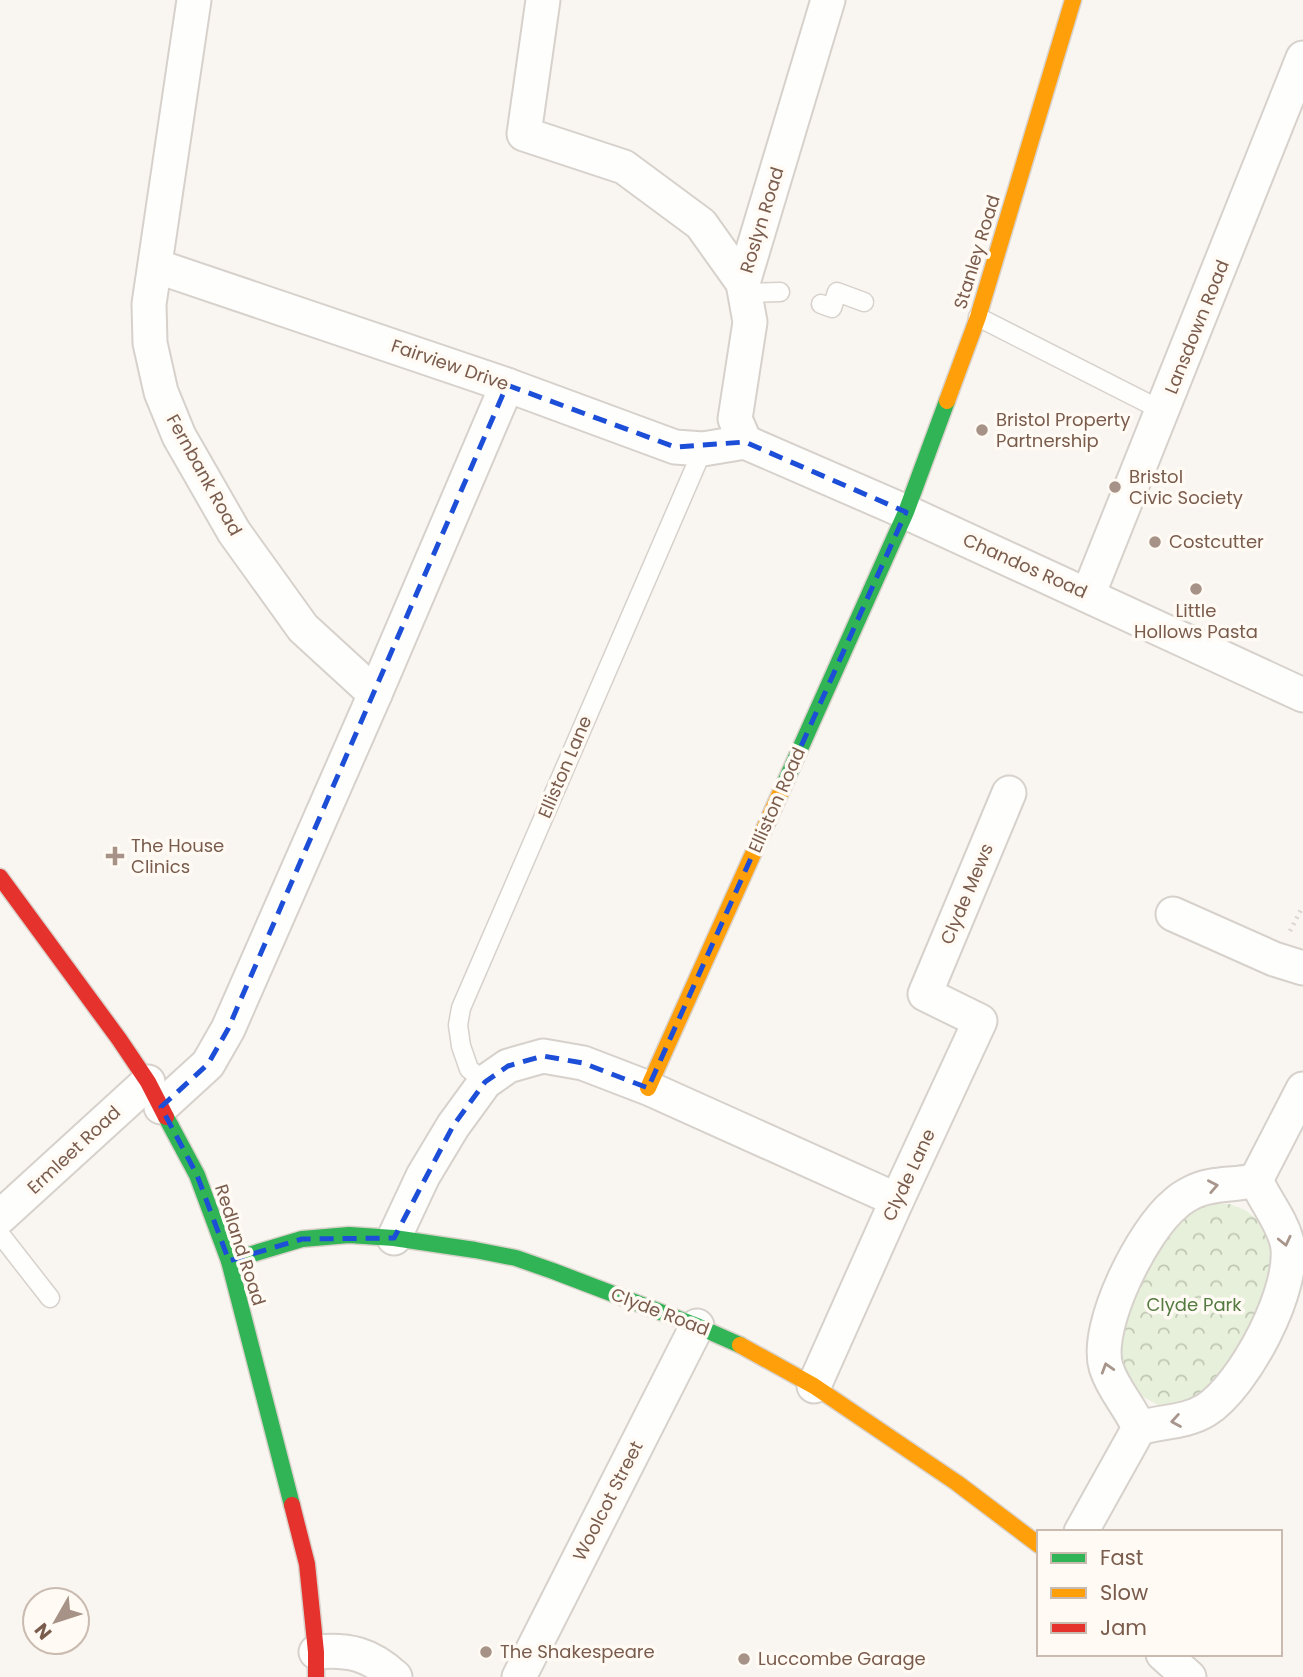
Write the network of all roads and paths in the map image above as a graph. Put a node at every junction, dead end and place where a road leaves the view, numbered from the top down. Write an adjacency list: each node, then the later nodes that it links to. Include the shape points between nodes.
1 (194, 0): 6 (street, Fernbank Road)
2 (544, 0): 7 (street, via 524,134 624,167 701,225)
3 (828, 0): 7 (street, Roslyn Road)
4 (1073, 0): 11 (street, Stanley Road)
5 (1303, 58): 13 (street, Lansdown Road)
6 (156, 265): 12 (street, Fairview Drive); 18 (street, Fernbank Road, via 149,304 150,343 161,392 179,436 234,532 303,628)
7 (744, 288): 8 (lane); 14 (street, Roslyn Road, via 750,322 735,419)
8 (780, 292)
9 (864, 302): 10 (lane, via 837,292 832,308)
10 (821, 304)
11 (978, 317): 13 (lane); 16 (street, Stanley Road)
12 (507, 384): 15 (street, Fairview Drive, via 675,447); 18 (street)
13 (1163, 411): 17 (street, Lansdown Road)
14 (745, 442): 15 (street, Fairview Drive); 16 (street, Chandos Road)
15 (703, 449): 25 (lane, Elliston Lane, via 461,1008 461,1046 469,1069)
16 (906, 512): 17 (street, Chandos Road); 26 (street, Elliston Road)
17 (1088, 595): 19 (street, Chandos Road)
18 (375, 694): 28 (street, via 228,1029 208,1064)
19 (1303, 695)
20 (1009, 793): 24 (street, Clyde Mews)
21 (0, 877): 28 (street, Redland Road)
22 (1173, 914): 23 (street, via 1274,960)
23 (1303, 968)
24 (925, 995): 30 (street, Clyde Lane, via 980,1021)
25 (485, 1082): 26 (street, via 508,1066 543,1056 583,1063); 33 (street, via 423,1176)
26 (648, 1088): 30 (street)
27 (1303, 1089): 29 (street)
28 (155, 1095): 31 (street, Ermleet Road); 34 (street, Redland Road, via 197,1175)
29 (1256, 1180): 38 (street, one-way to 38, via 1287,1244 1289,1264 1273,1315 1249,1362 1216,1402 1191,1418); 38 (street, one-way to 29, via 1113,1385 1102,1350 1122,1284 1143,1245 1175,1203 1208,1186)
30 (897, 1200): 37 (street, Clyde Lane)
31 (0, 1217)
32 (0, 1234): 35 (lane)
33 (394, 1238): 34 (street, Clyde Road, via 302,1239); 36 (street, Clyde Road, via 516,1258)
34 (229, 1261): 41 (street, Redland Road, via 307,1564)
35 (50, 1298)
36 (697, 1326): 37 (street, Clyde Road); 43 (street, Woolcot Street)
37 (814, 1385): 40 (street, Clyde Road)
38 (1139, 1428): 39 (street)
39 (1082, 1530)
40 (1037, 1543)
41 (316, 1664): 42 (street, via 337,1650 366,1656)
42 (395, 1677)
43 (519, 1677)

